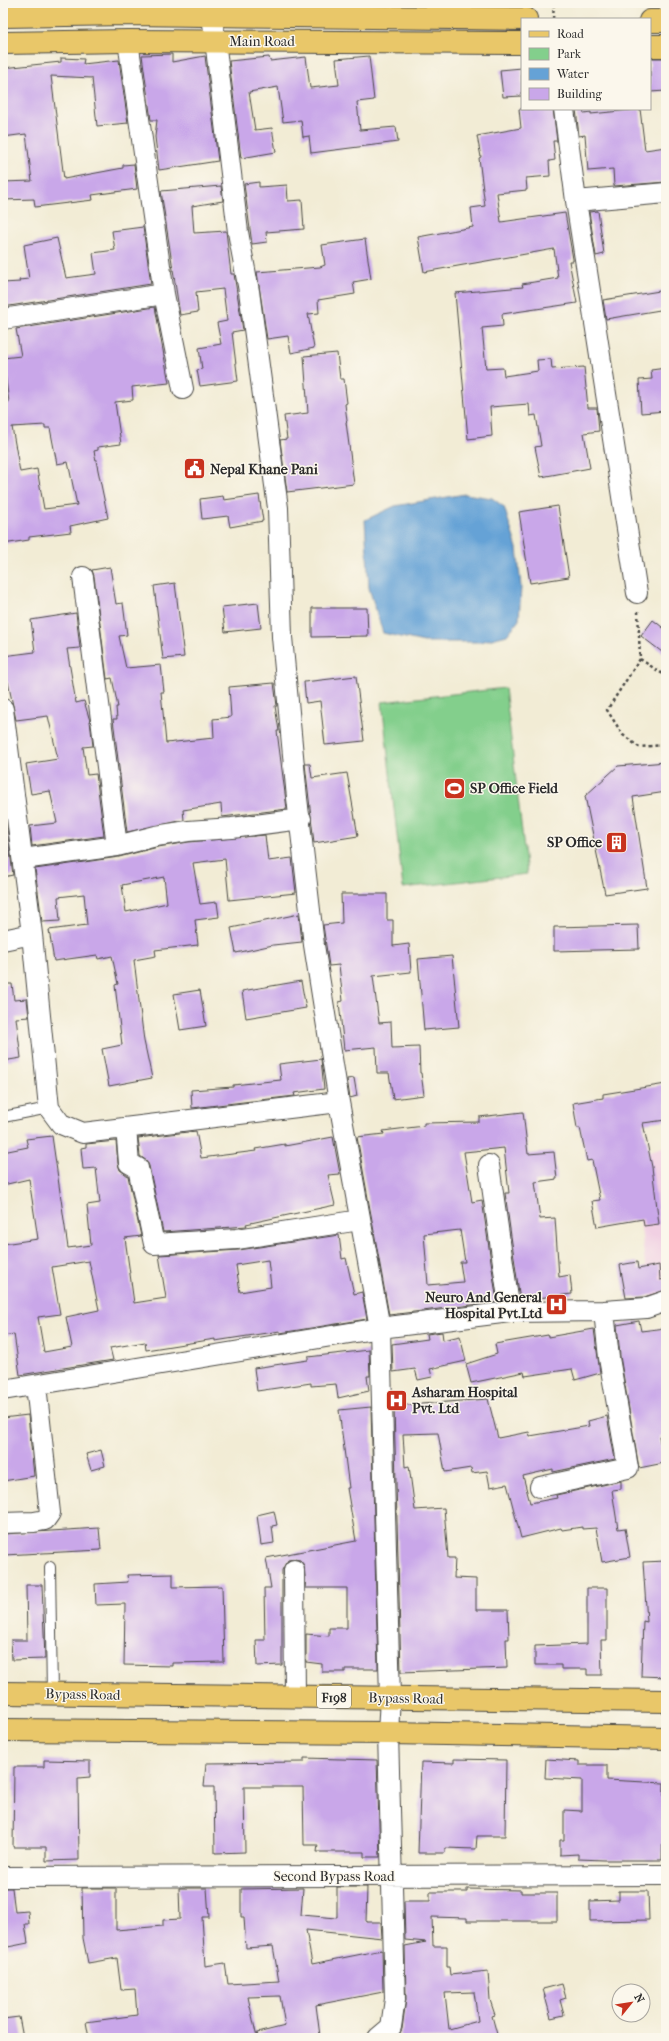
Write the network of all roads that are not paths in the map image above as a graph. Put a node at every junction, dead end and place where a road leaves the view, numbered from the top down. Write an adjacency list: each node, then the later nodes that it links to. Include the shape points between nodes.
1 (212, 15): 2 (main road, Main Road); 3 (main road, Main Road); 7 (street)
2 (3, 16)
3 (521, 19)
4 (651, 21): 5 (main road)
5 (666, 21)
6 (128, 41): 7 (main road, Main Road); 8 (main road, Main Road); 15 (street)
7 (216, 41): 9 (main road, Main Road); 21 (street, via 238,232 249,291 278,508 282,637)
8 (3, 43)
9 (521, 43)
10 (651, 46): 11 (main road)
11 (666, 46)
12 (564, 110): 14 (street)
13 (666, 193): 14 (street)
14 (576, 201): 19 (street)
15 (164, 294): 16 (street); 17 (street)
16 (3, 318)
17 (183, 389)
18 (83, 577): 22 (street)
19 (637, 593)
20 (3, 709): 23 (street)
21 (301, 819): 22 (street, via 188,831); 26 (street, via 314,945)
22 (117, 846): 23 (street)
23 (23, 859): 24 (street)
24 (32, 934): 25 (street); 27 (street)
25 (3, 940)
26 (339, 1102): 29 (street); 31 (street)
27 (49, 1108): 28 (lane); 29 (street, via 61,1124 83,1133)
28 (3, 1117)
29 (126, 1128): 31 (street, via 129,1163 138,1168 154,1244 237,1239)
30 (489, 1165): 34 (street)
31 (360, 1220): 35 (street)
32 (666, 1301): 33 (street, via 646,1308)
33 (604, 1311): 34 (street); 38 (street, via 609,1358 628,1468)
34 (510, 1312): 35 (street)
35 (380, 1328): 36 (street); 45 (street)
36 (36, 1385): 37 (street); 39 (street, via 50,1513 45,1520)
37 (3, 1390)
38 (540, 1488)
39 (3, 1523)
40 (50, 1566): 43 (lane)
41 (294, 1570): 44 (street)
42 (3, 1693): 43 (main road, Bypass Road / F198)
43 (52, 1694): 44 (main road, Bypass Road / F198)
44 (295, 1697): 45 (main road, Bypass Road / F198)
45 (390, 1698): 46 (main road, Bypass Road / F198); 48 (street)
46 (666, 1701)
47 (3, 1730): 48 (main road)
48 (388, 1733): 49 (main road); 51 (street)
49 (666, 1738)
50 (666, 1875): 51 (street, Second Bypass Road)
51 (392, 1876): 52 (street, Second Bypass Road); 53 (street, via 395,1999 391,2027)
52 (3, 1877)
53 (378, 2038)

